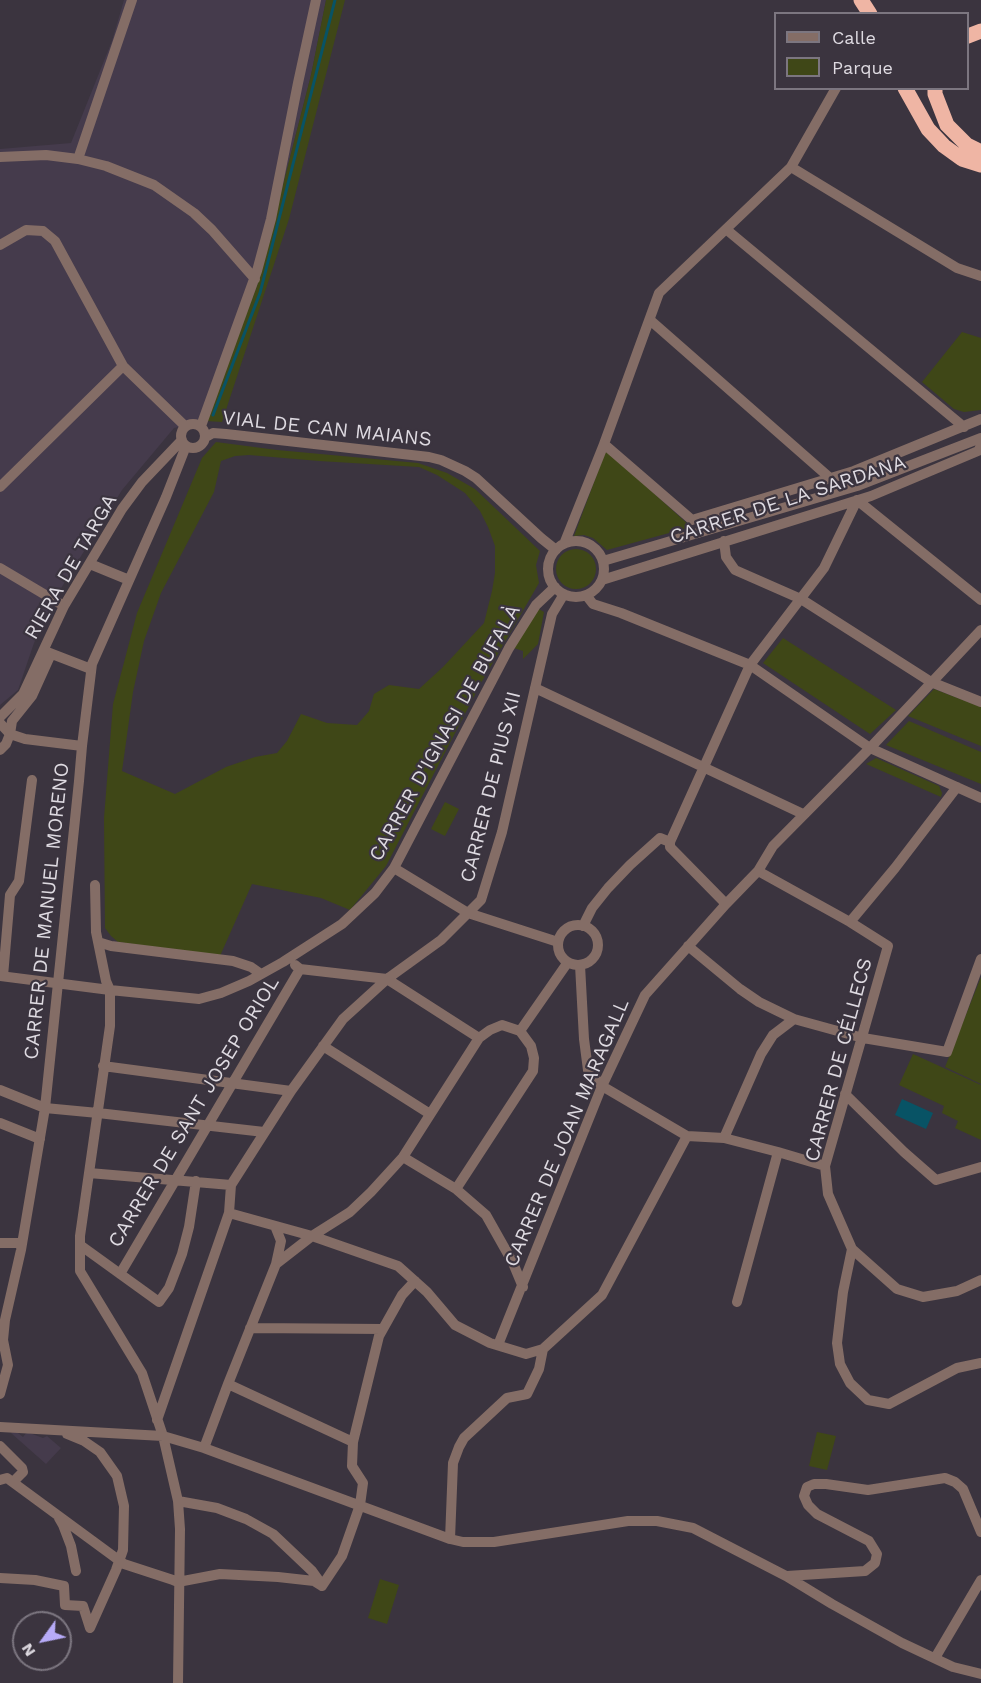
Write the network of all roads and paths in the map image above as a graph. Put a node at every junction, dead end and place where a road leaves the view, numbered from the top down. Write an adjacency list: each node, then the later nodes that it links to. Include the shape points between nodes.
1 (132, 0): 8 (street)
2 (316, 0): 14 (street)
3 (835, 90): 10 (street)
4 (906, 90): 9 (highway, via 928,129 944,146 962,159)
5 (935, 90): 6 (highway, via 947,125)
6 (981, 152)
7 (0, 157): 8 (street, via 45,155)
8 (78, 159): 14 (street, via 136,177 173,197 212,230)
9 (981, 165)
10 (790, 167): 11 (street); 13 (street, via 957,268)
11 (727, 230): 15 (street, via 659,293); 20 (street)
12 (0, 245): 16 (street, via 26,230 43,231 55,241)
13 (981, 276)
14 (255, 279): 19 (street)
15 (650, 320): 24 (street); 26 (street)
16 (123, 366): 18 (street); 27 (street)
17 (981, 419): 20 (street)
18 (185, 426): 19 (street); 23 (street, via 181,432)
19 (201, 426): 21 (street)
20 (964, 427): 26 (street)
21 (206, 436): 23 (street, via 199,447); 30 (street, VIAL DE CAN MAIANS, via 226,434 441,460 476,478 541,538)
22 (981, 438): 31 (street, via 857,486)
23 (184, 443): 32 (street, RIERA DE TARGA, via 122,509); 34 (street, CARRER DE MANUEL MORENO, via 166,497)
24 (604, 444): 26 (street, via 692,520); 30 (street)
25 (980, 451): 28 (street, CARRER DE LA SARDANA)
26 (830, 478)
27 (0, 487)
28 (857, 500): 29 (street, CARRER DE LA SARDANA); 39 (street, via 824,568); 40 (street)
29 (724, 541): 35 (street, CARRER DE LA SARDANA); 39 (street, via 726,557 735,570)
30 (560, 547): 31 (street, via 582,542 598,551); 36 (street, via 549,565)
31 (603, 561): 35 (street)
32 (90, 564): 34 (street); 41 (street, RIERA DE TARGA)
33 (0, 568): 41 (street)
34 (129, 580): 45 (street, CARRER DE MANUEL MORENO)
35 (602, 580): 38 (street)
36 (555, 587): 37 (street); 61 (street, CARRER D'IGNASI DE BUFALÀ, via 536,604 509,648)
37 (564, 594): 38 (street); 47 (street, CARRER DE PIUS XII, via 552,614)
38 (586, 596): 44 (street, via 593,604)
39 (801, 599): 44 (street); 46 (street)
40 (981, 600)
41 (64, 606): 43 (street, RIERA DE TARGA)
42 (981, 630): 46 (street, CARRER DE JOAN MARAGALL)
43 (47, 652): 45 (street); 49 (street, RIERA DE TARGA, via 23,694); 51 (street, via 32,696 12,721)
44 (750, 665): 53 (street); 55 (street)
45 (91, 669): 52 (street, CARRER DE MANUEL MORENO)
46 (931, 682): 48 (street); 53 (street, CARRER DE JOAN MARAGALL)
47 (535, 688): 55 (street); 65 (street, CARRER DE PIUS XII, via 502,832 481,900)
48 (981, 702)
49 (0, 717)
50 (0, 723): 51 (street)
51 (10, 734): 52 (street); 54 (street)
52 (81, 746): 80 (street, CARRER DE MANUEL MORENO)
53 (870, 748): 57 (street); 59 (street, CARRER DE JOAN MARAGALL)
54 (0, 750)
55 (704, 769): 59 (street); 60 (street)
56 (32, 780): 78 (street, via 19,881 10,895)
57 (957, 787): 58 (street); 66 (street)
58 (981, 798)
59 (803, 814): 62 (street, CARRER DE JOAN MARAGALL, via 773,846)
60 (670, 842): 64 (street, via 670,848); 67 (street, via 660,838 630,865 592,908)
61 (394, 868): 65 (street); 72 (street, CARRER D'IGNASI DE BUFALÀ, via 352,916)
62 (758, 871): 64 (street, CARRER DE JOAN MARAGALL); 66 (street, CARRER DE CÉLLECS)
63 (95, 885): 68 (street)
64 (726, 904): 70 (street, CARRER DE JOAN MARAGALL)
65 (468, 912): 69 (street); 79 (street, CARRER DE PIUS XII, via 441,940)
66 (850, 922): 85 (street, CARRER DE CÉLLECS, via 888,946)
67 (583, 926): 69 (street, via 566,928); 74 (street, via 596,936 597,950 594,957)
68 (98, 942): 77 (street, via 233,961); 81 (street)
69 (558, 942): 73 (street, via 560,954)
70 (688, 946): 82 (street, via 740,989); 89 (street, CARRER DE JOAN MARAGALL, via 645,995)
71 (981, 959): 76 (street)
72 (287, 960): 75 (street); 77 (street, CARRER D'IGNASI DE BUFALÀ)
73 (568, 962): 74 (street); 83 (street)
74 (580, 965): 89 (street, via 588,1070)
75 (300, 969): 79 (street); 88 (street, CARRER DE SANT JOSEP ORIOL)
76 (979, 972): 85 (street, via 947,1052)
77 (261, 974): 81 (street, CARRER D'IGNASI DE BUFALÀ, via 199,999)
78 (2, 976): 80 (street, CARRER D'IGNASI DE BUFALÀ)
79 (387, 979): 84 (street); 86 (street, CARRER DE PIUS XII, via 343,1019)
80 (58, 983): 81 (street, CARRER D'IGNASI DE BUFALÀ); 93 (street, CARRER DE MANUEL MORENO)
81 (110, 990): 87 (street)
82 (794, 1019): 85 (street); 100 (street, via 773,1035 761,1054)
83 (520, 1031): 84 (street, via 502,1024); 110 (street, via 531,1046 532,1071)
84 (479, 1038): 95 (street)
85 (863, 1038): 92 (street, CARRER DE CÉLLECS)
86 (323, 1046): 91 (street, CARRER DE PIUS XII); 95 (street)
87 (104, 1066): 88 (street); 94 (street)
88 (232, 1083): 91 (street); 97 (street, CARRER DE SANT JOSEP ORIOL)
89 (602, 1086): 99 (street); 122 (street, CARRER DE JOAN MARAGALL)
90 (0, 1090): 93 (street)
91 (291, 1091): 98 (street, CARRER DE PIUS XII)
92 (845, 1094): 104 (street, CARRER DE CÉLLECS); 105 (street, via 936,1180)
93 (45, 1108): 94 (street); 101 (street, CARRER DE MANUEL MORENO)
94 (98, 1113): 97 (street); 106 (street)
95 (430, 1114): 103 (street)
96 (0, 1123): 101 (street)
97 (207, 1126): 98 (street); 107 (street, CARRER DE SANT JOSEP ORIOL)
98 (264, 1132): 109 (street, CARRER DE PIUS XII)
99 (687, 1136): 100 (street); 127 (street, via 602,1295)
100 (724, 1138): 102 (street)
101 (40, 1139): 115 (street, CARRER DE MANUEL MORENO)
102 (778, 1152): 104 (street); 123 (street)
103 (403, 1157): 110 (street); 113 (street, via 350,1212)
104 (825, 1166): 117 (street, CARRER DE CÉLLECS, via 828,1194)
105 (981, 1167)
106 (89, 1173): 107 (street); 116 (street)
107 (174, 1180): 108 (street); 119 (street, CARRER DE SANT JOSEP ORIOL)
108 (196, 1182): 109 (street); 119 (street, via 182,1254 159,1302)
109 (231, 1185): 111 (street)
110 (456, 1189): 122 (street, via 486,1215)
111 (229, 1213): 112 (street); 131 (street)
112 (275, 1226): 113 (street); 118 (street, via 281,1241)
113 (312, 1236): 118 (street); 121 (street, via 398,1266)
114 (0, 1243): 115 (street)
115 (22, 1243): 130 (street, CARRER DE MANUEL MORENO, via 4,1320 8,1365)
116 (80, 1245): 119 (street); 131 (street, via 80,1271 142,1373)
117 (852, 1250): 120 (street, via 897,1289 923,1297 957,1291); 128 (street, via 837,1343 840,1364 850,1383 868,1400 889,1404 957,1368)
118 (276, 1264): 124 (street)
119 (120, 1274)
120 (981, 1280)
121 (415, 1281): 125 (street, via 402,1295); 126 (street, via 455,1326)
122 (523, 1287): 126 (street, CARRER DE JOAN MARAGALL)
123 (737, 1302)
124 (250, 1328): 125 (street); 129 (street)
125 (383, 1329): 135 (street)
126 (498, 1345): 127 (street, via 526,1354)
127 (543, 1349): 144 (street, via 527,1394 507,1398 459,1447 453,1463)
128 (981, 1364)
129 (228, 1384): 135 (street); 137 (street)
130 (0, 1395)
131 (157, 1420): 134 (street)
132 (0, 1427): 133 (street)
133 (58, 1430): 134 (street); 145 (street, via 100,1452 117,1476 124,1506)
134 (163, 1436): 137 (street); 140 (street)
135 (353, 1442): 141 (street, via 352,1466 363,1483)
136 (0, 1446): 139 (street, via 22,1468 23,1472)
137 (204, 1448): 141 (street)
138 (0, 1480): 139 (street, via 8,1478)
139 (13, 1482): 142 (street)
140 (178, 1501): 150 (street); 151 (street, via 217,1508 273,1534 312,1571)
141 (360, 1505): 144 (street); 151 (street, via 342,1556)
142 (57, 1514): 145 (street); 146 (street, via 71,1546)
143 (981, 1532): 147 (street, via 963,1489 945,1478 868,1490 814,1484 807,1487 804,1496 808,1505 817,1514 868,1541 877,1554 865,1571)
144 (450, 1539): 147 (street, via 494,1542 628,1521 657,1521 693,1528)
145 (120, 1561): 148 (street, via 90,1628 84,1606 65,1605 64,1586); 150 (street)
146 (76, 1571)
147 (786, 1576): 152 (street)
148 (0, 1578)
149 (981, 1580): 152 (street)
150 (178, 1582): 151 (street, via 220,1574 314,1581); 154 (street)
151 (322, 1586)
152 (935, 1658): 153 (street)
153 (981, 1674)
154 (178, 1683)

